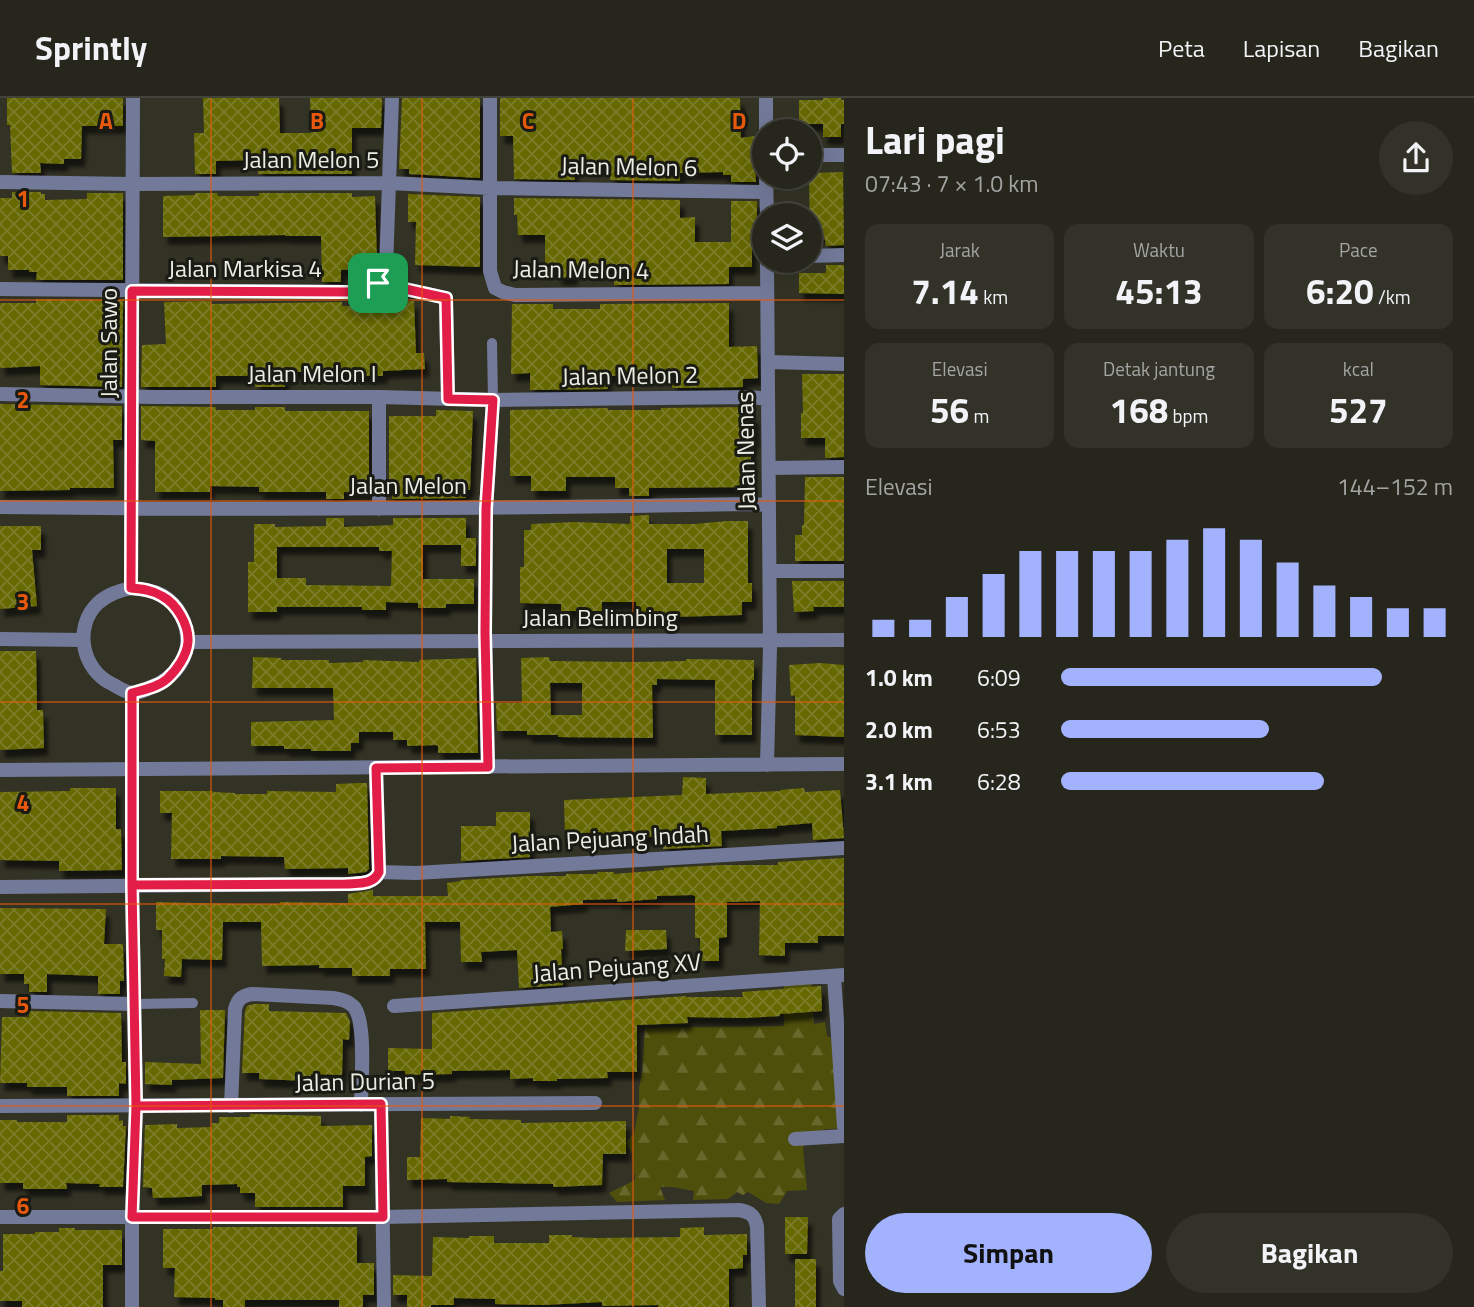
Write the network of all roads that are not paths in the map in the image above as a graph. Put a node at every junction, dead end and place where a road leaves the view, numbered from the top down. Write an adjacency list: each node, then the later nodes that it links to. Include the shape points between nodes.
1 (133, 98): 10 (street, Jalan Sawo)
2 (392, 98): 9 (street)
3 (490, 98): 11 (street)
4 (766, 98): 5 (street)
5 (766, 119)
6 (822, 155): 7 (street)
7 (844, 155)
8 (0, 182): 10 (street, Jalan Melon 5)
9 (389, 183): 10 (street, Jalan Melon 5); 11 (street, Jalan Melon 5); 17 (street, via 386,268)
10 (132, 184): 19 (street, Jalan Sawo)
11 (490, 188): 12 (street, Jalan Melon 6); 20 (street, Jalan Melon 4, via 490,271 495,288 503,292)
12 (766, 192): 13 (street)
13 (766, 203)
14 (844, 255): 15 (street)
15 (822, 256)
16 (767, 273): 20 (street, Jalan Nenas)
17 (378, 283): 19 (street, Jalan Markisa 4, via 351,292); 27 (street, via 446,298)
18 (0, 289): 19 (street, Jalan Markisa 4)
19 (132, 291): 25 (street, Jalan Sawo)
20 (768, 293): 22 (street, Jalan Nenas)
21 (492, 343): 29 (lane)
22 (768, 362): 23 (street); 28 (street, Jalan Nenas)
23 (844, 364)
24 (0, 394): 25 (street, Jalan Melon I)
25 (132, 396): 26 (street, Jalan Melon I); 34 (street, Jalan Sawo)
26 (379, 397): 27 (street, Jalan Melon I); 35 (street)
27 (448, 399): 29 (street, Jalan Melon I)
28 (768, 399): 29 (street, Jalan Melon 2); 31 (street, Jalan Nenas)
29 (493, 400): 36 (street)
30 (844, 467): 31 (street)
31 (769, 468): 32 (street, Jalan Nenas)
32 (769, 505): 36 (street, Jalan Melon); 38 (street, Jalan Nenas)
33 (0, 507): 34 (street, Jalan Melon)
34 (131, 509): 35 (street, Jalan Melon); 39 (street, Jalan Sawo)
35 (379, 509): 36 (street, Jalan Melon)
36 (486, 509): 44 (street)
37 (844, 570): 38 (street)
38 (770, 571): 42 (street, Jalan Nenas)
39 (131, 588): 41 (street, via 96,604 86,621); 45 (street, via 149,589 165,597 177,609)
40 (0, 639): 41 (street)
41 (83, 640): 46 (street, via 88,662 103,680)
42 (770, 640): 43 (street, Jalan Belimbing); 44 (street, Jalan Belimbing); 48 (street, Jalan Nenas)
43 (844, 640)
44 (485, 641): 45 (street, Jalan Belimbing); 49 (street)
45 (188, 642): 46 (street, via 181,664 166,681)
46 (132, 693): 52 (street)
47 (844, 764): 48 (street)
48 (767, 765): 49 (street)
49 (488, 767): 50 (street)
50 (376, 768): 52 (street); 54 (street)
51 (0, 770): 52 (street)
52 (132, 770): 55 (street)
53 (844, 848): 54 (street, Jalan Pejuang Indah)
54 (379, 872): 55 (street, via 371,882 346,884)
55 (132, 885): 56 (street); 60 (street)
56 (0, 887)
57 (839, 976): 61 (street, Jalan Pejuang XV); 62 (street)
58 (0, 1002): 60 (street)
59 (193, 1003): 60 (lane)
60 (135, 1004): 67 (street)
61 (394, 1006)
62 (842, 1050): 69 (street)
63 (595, 1103): 64 (street, Jalan Durian 5)
64 (381, 1104): 65 (street, Jalan Durian 5); 75 (street)
65 (361, 1105): 68 (street, Jalan Durian 5); 68 (street, via 362,1028 354,1006 333,998 252,994 237,1000 235,1009)
66 (0, 1106): 67 (street, Jalan Durian 5)
67 (136, 1106): 68 (street, Jalan Durian 5); 74 (street)
68 (231, 1106)
69 (844, 1127)
70 (844, 1136): 71 (street)
71 (795, 1139)
72 (844, 1214): 76 (street, via 839,1219 839,1253)
73 (0, 1217): 74 (street)
74 (132, 1217): 75 (street); 77 (street)
75 (383, 1217): 78 (street); 79 (street, via 748,1212 757,1227)
76 (844, 1289)
77 (132, 1307)
78 (384, 1307)
79 (759, 1307)

